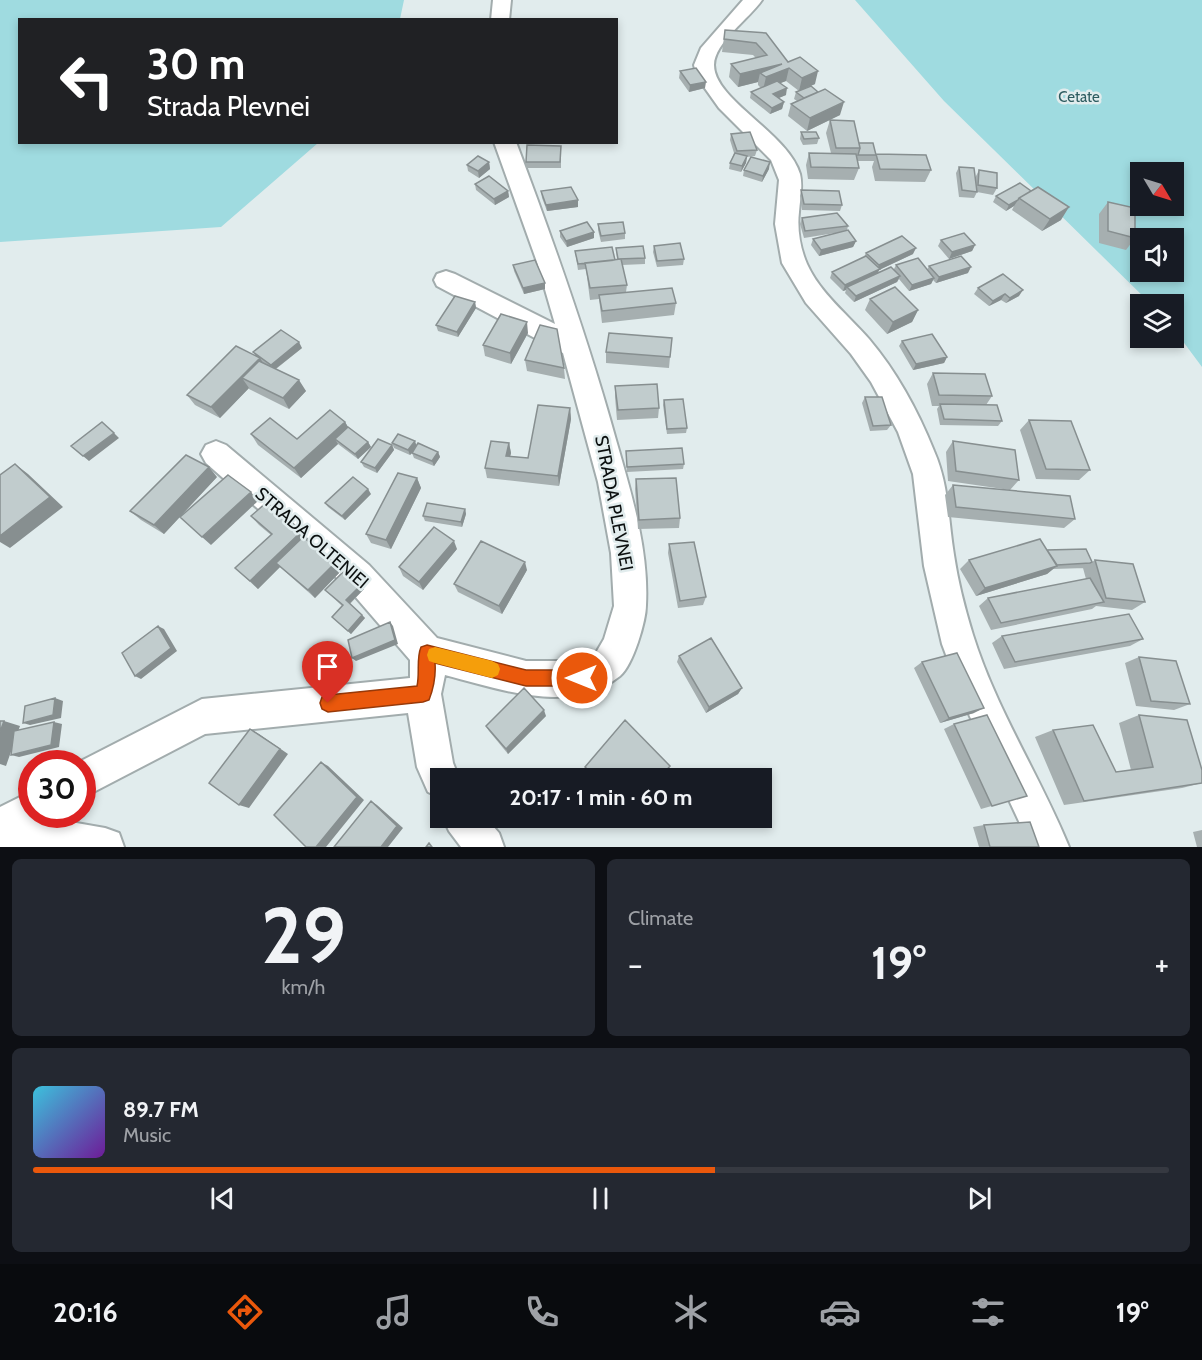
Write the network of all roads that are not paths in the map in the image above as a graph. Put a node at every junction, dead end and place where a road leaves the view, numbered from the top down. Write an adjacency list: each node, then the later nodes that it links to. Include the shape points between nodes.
1 (502, 0): 3 (street)
2 (753, 0): 17 (street, via 708,52 704,66 707,76 736,113 772,144 787,167 792,190 787,212 788,242 795,266 882,374 906,414 928,471 939,557 959,645 984,708)
3 (501, 18)
4 (507, 144): 6 (street, STRADA PLEVNEI)
5 (446, 280): 6 (street)
6 (574, 346): 8 (street, STRADA PLEVNEI, via 614,482 627,553 630,606 619,647 609,663 582,678 526,678)
7 (216, 454): 8 (street, STRADA OLTENIEI, via 358,576)
8 (427, 653): 9 (street, via 428,676)
9 (423, 694): 10 (street); 11 (street, via 202,717)
10 (436, 768)
11 (96, 773)
12 (18, 818): 14 (street)
13 (470, 828): 16 (street)
14 (0, 829): 15 (street)
15 (105, 847)
16 (485, 847)
17 (1050, 847)

